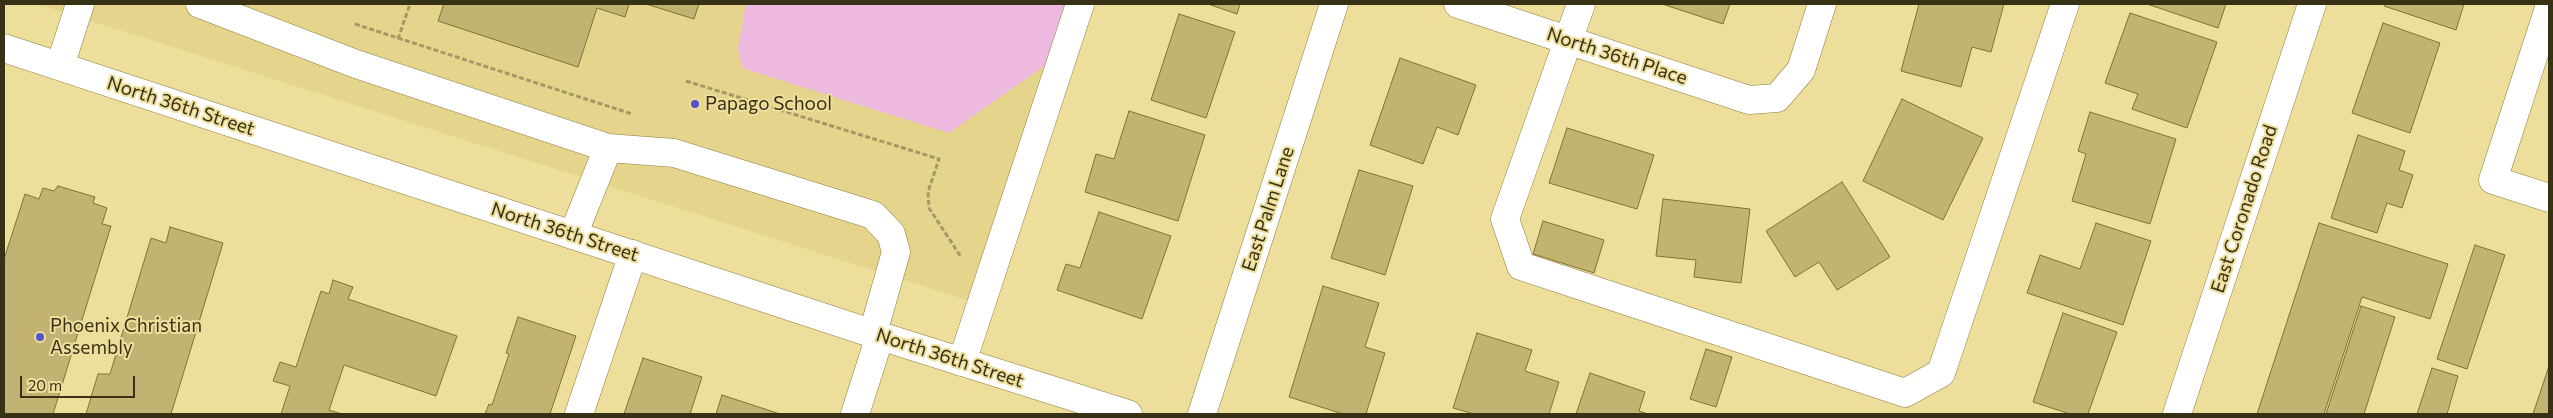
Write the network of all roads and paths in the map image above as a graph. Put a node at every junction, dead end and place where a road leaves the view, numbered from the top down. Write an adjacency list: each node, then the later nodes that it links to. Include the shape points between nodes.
1 (80, 4): 14 (street)
2 (200, 4): 17 (street, via 356,64)
3 (410, 4): 16 (path, via 398,39)
4 (1080, 4): 23 (street)
5 (1334, 4): 27 (street, East Palm Lane)
6 (1458, 4): 12 (street, North 36th Place)
7 (1581, 4): 12 (street)
8 (1822, 4): 12 (street, North 36th Place, via 1801,70 1777,98 1748,100)
9 (2065, 4): 12 (street, via 1941,373 1905,393 1522,266 1505,219)
10 (2312, 4): 28 (street, East Coronado Road)
11 (2549, 8): 18 (street, via 2493,180)
12 (1570, 41)
13 (4, 48): 14 (street, North 36th Street)
14 (60, 66): 19 (street, North 36th Street)
15 (686, 81): 21 (path, via 939,159 928,192 929,208)
16 (638, 116)
17 (608, 148): 19 (street); 22 (street, via 674,154 872,215 891,234 896,252)
18 (2549, 198)
19 (573, 235): 20 (street, North 36th Street)
20 (633, 254): 22 (street, North 36th Street); 24 (street)
21 (962, 260)
22 (876, 334): 23 (street, North 36th Street); 25 (street)
23 (962, 362): 26 (street, North 36th Street)
24 (579, 414)
25 (855, 414)
26 (1128, 414)
27 (1202, 414)
28 (2177, 414)

